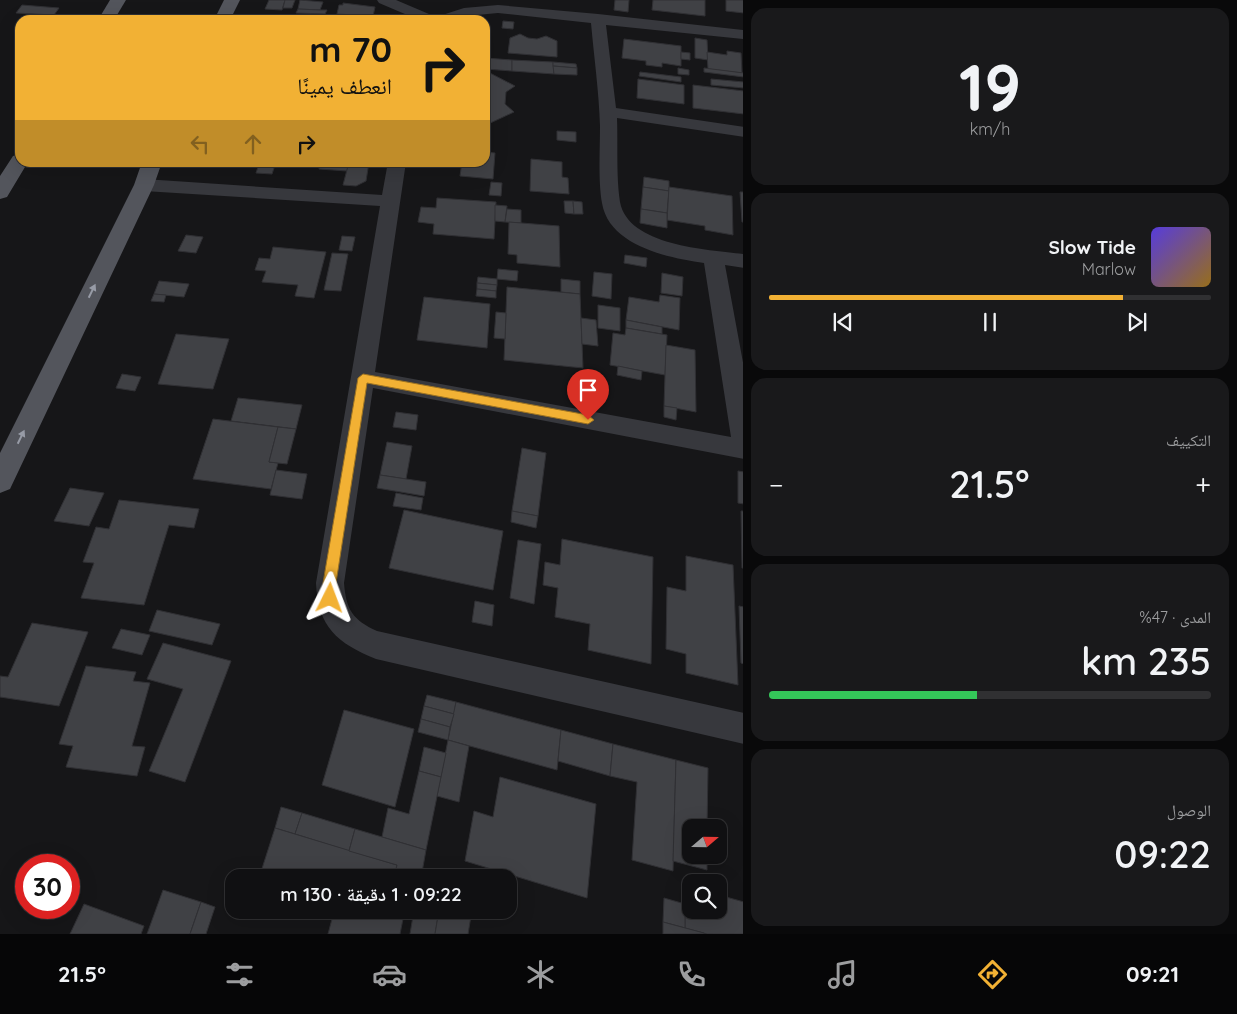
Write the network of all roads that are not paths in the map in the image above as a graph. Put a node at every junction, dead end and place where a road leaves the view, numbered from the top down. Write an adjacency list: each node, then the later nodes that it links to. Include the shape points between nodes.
1 (118, 0): 6 (main road)
2 (232, 0): 7 (main road)
3 (384, 0): 5 (street)
4 (425, 0): 5 (street)
5 (403, 8): 8 (street)
6 (109, 15)
7 (224, 15)
8 (420, 15)
9 (455, 15): 10 (street, via 498,9)
10 (598, 18): 11 (street); 12 (street)
11 (743, 35)
12 (608, 112): 13 (street); 20 (street, via 611,204 621,224 646,242 662,248)
13 (743, 132)
14 (16, 167): 18 (main road)
15 (150, 167): 17 (main road)
16 (396, 167): 19 (street)
17 (144, 185): 19 (street); 25 (main road, one-way to 17)
18 (0, 193)
19 (391, 201): 22 (street)
20 (714, 256): 21 (street); 23 (street)
21 (743, 261)
22 (363, 378): 24 (street); 26 (street, via 330,583 335,614 345,628 359,639 376,645)
23 (743, 440)
24 (743, 448)
25 (0, 481)
26 (743, 729)

